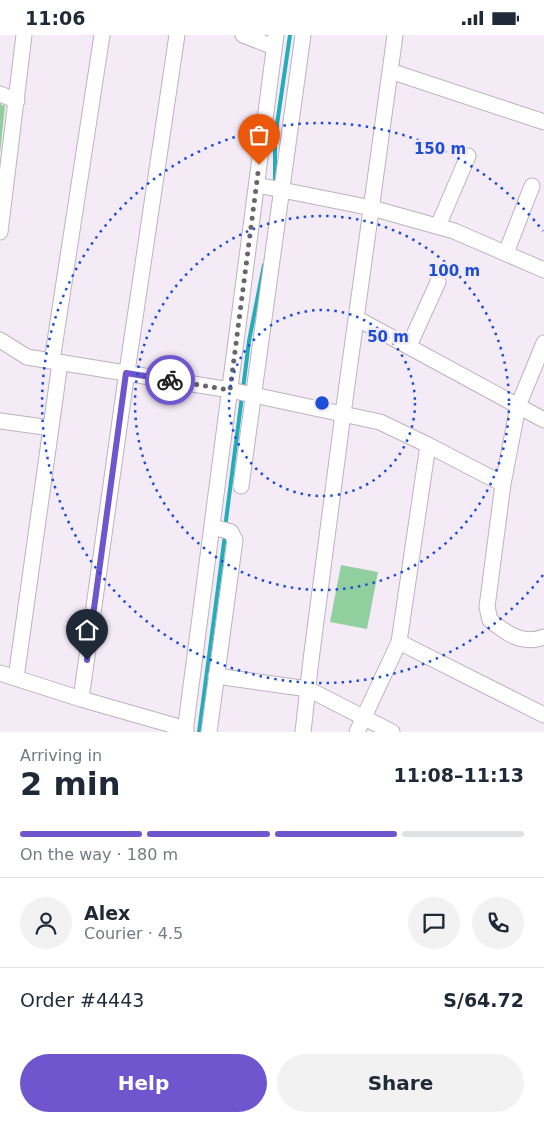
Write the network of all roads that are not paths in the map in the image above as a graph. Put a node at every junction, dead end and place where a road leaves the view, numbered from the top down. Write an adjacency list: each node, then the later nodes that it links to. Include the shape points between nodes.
1 (24, 35): 10 (street)
2 (102, 35): 26 (street)
3 (177, 35): 27 (street)
4 (243, 35): 7 (street)
5 (303, 35): 15 (street)
6 (395, 35): 8 (street)
7 (275, 41): 13 (street)
8 (390, 71): 11 (street); 16 (street)
9 (0, 94): 10 (street)
10 (17, 101): 18 (street)
11 (544, 122)
12 (468, 156): 17 (street)
13 (257, 185): 15 (street); 28 (street)
14 (532, 186): 19 (street)
15 (282, 189): 16 (street); 29 (street)
16 (372, 208): 17 (street); 22 (street)
17 (438, 226): 19 (street)
18 (0, 232)
19 (506, 253): 20 (street)
20 (544, 270)
21 (438, 282): 25 (street)
22 (356, 318): 25 (street); 31 (street)
23 (0, 341): 26 (street, via 27,357)
24 (544, 343): 30 (street)
25 (409, 346): 30 (street)
26 (56, 362): 27 (street); 34 (street)
27 (126, 373): 28 (street); 45 (street)
28 (230, 390): 29 (street); 38 (street)
29 (253, 395): 31 (street); 37 (street)
30 (518, 406): 32 (street); 36 (street)
31 (343, 414): 35 (street, via 380,422); 44 (street)
32 (544, 420)
33 (0, 421): 34 (street)
34 (51, 428): 43 (street)
35 (428, 445): 36 (street); 40 (street)
36 (503, 484): 39 (street, via 487,614 495,624 520,639)
37 (241, 486)
38 (213, 527): 42 (street, via 231,532 235,540); 48 (street)
39 (544, 637)
40 (399, 642): 46 (street); 47 (street)
41 (0, 673): 43 (street)
42 (216, 676): 44 (street); 49 (street)
43 (16, 678): 45 (street)
44 (308, 689): 47 (street); 50 (street)
45 (81, 699): 48 (street)
46 (542, 709)
47 (364, 717): 51 (street); 52 (street)
48 (186, 731)
49 (209, 732)
50 (303, 732)
51 (357, 732)
52 (392, 732)

